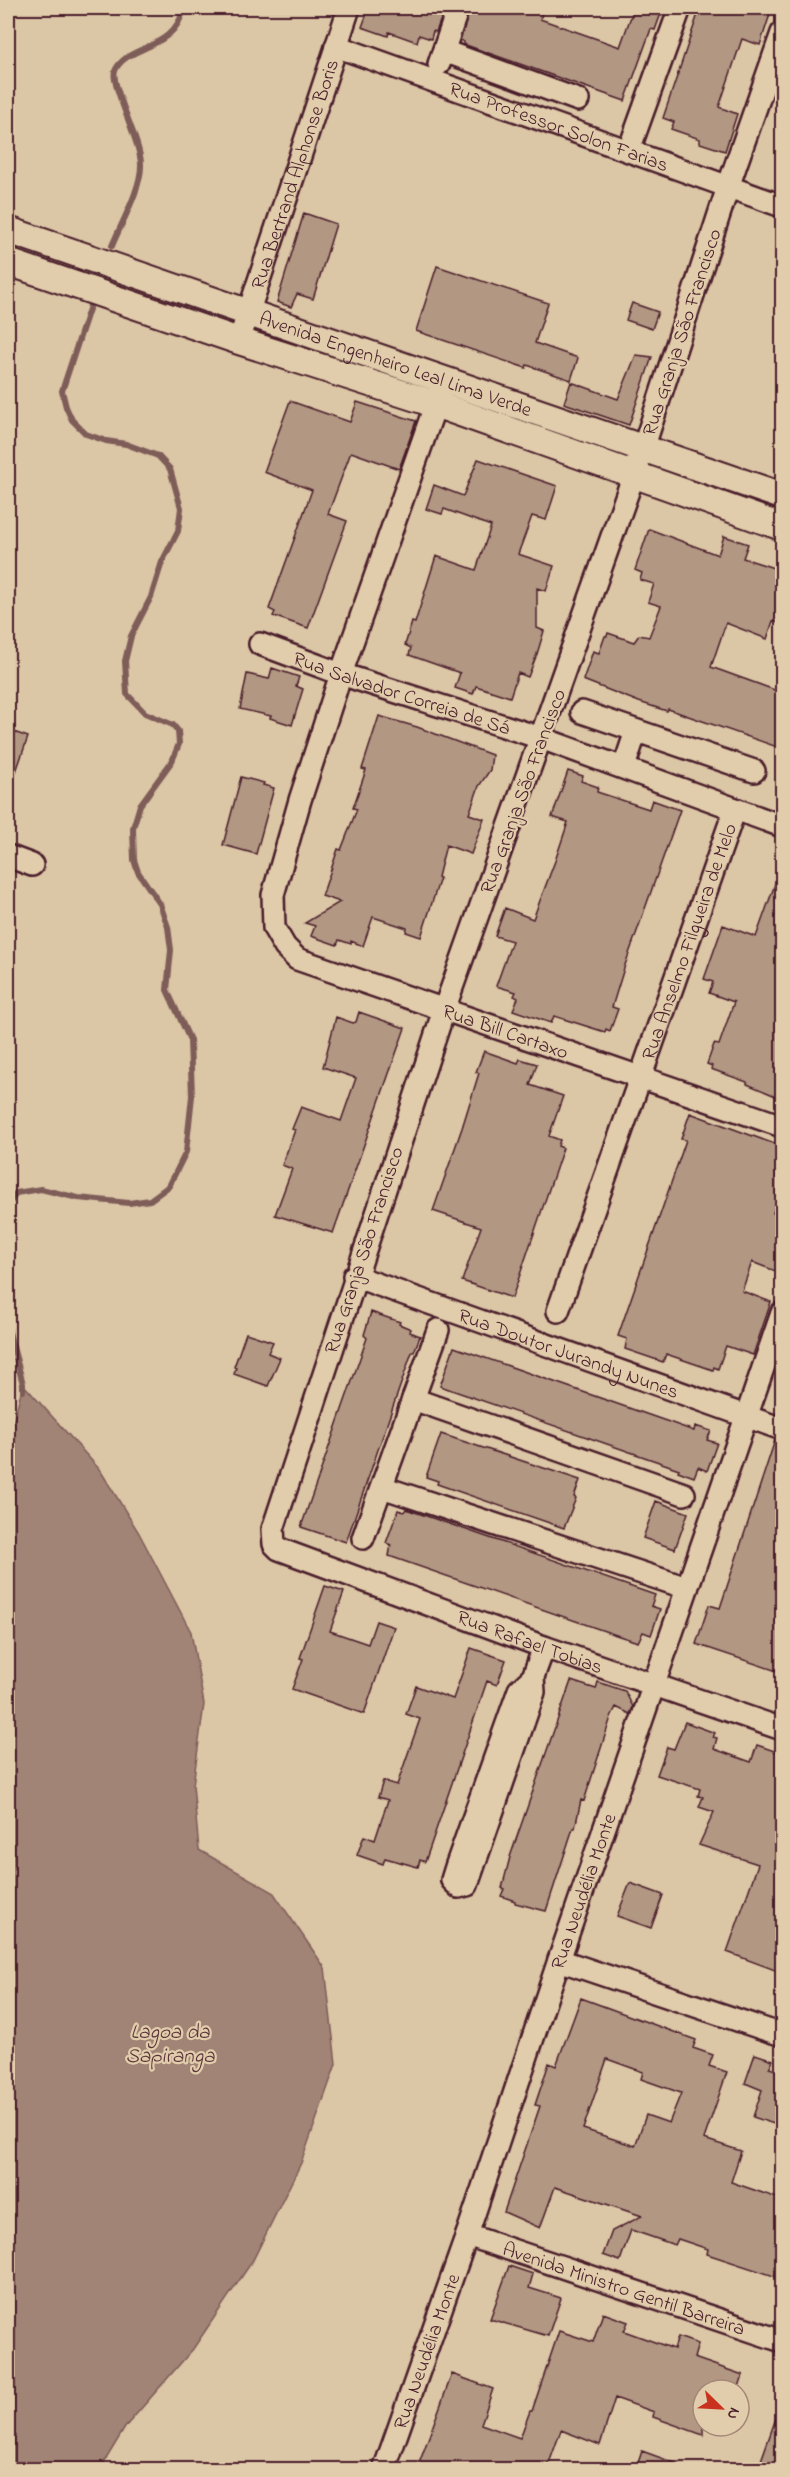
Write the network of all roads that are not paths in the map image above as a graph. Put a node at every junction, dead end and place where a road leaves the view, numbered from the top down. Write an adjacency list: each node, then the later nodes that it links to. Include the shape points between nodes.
1 (349, 8): 5 (street, Rua Bertrand Alphonse Boris)
2 (458, 8): 6 (street)
3 (680, 8): 9 (street)
4 (783, 33): 10 (street, Rua Granja São Francisco)
5 (336, 46): 7 (street, Rua Professor Solon Farias); 14 (street, Rua Bertrand Alphonse Boris)
6 (444, 51): 7 (street); 8 (street)
7 (433, 80): 9 (street, Rua Professor Solon Farias)
8 (578, 100)
9 (629, 150): 10 (street, Rua Professor Solon Farias)
10 (728, 187): 11 (street, Rua Professor Solon Farias); 18 (street, Rua Granja São Francisco)
11 (783, 206)
12 (8, 230): 14 (main road, Avenida Engenheiro Leal Lima Verde)
13 (8, 262): 15 (main road, Avenida Engenheiro Leal Lima Verde)
14 (249, 312): 15 (street, Rua Bertrand Alphonse Boris); 16 (main road, Avenida Engenheiro Leal Lima Verde)
15 (239, 341): 17 (main road, Avenida Engenheiro Leal Lima Verde)
16 (444, 380): 17 (street, Rua Bill Cartaxo); 18 (main road, Avenida Engenheiro Leal Lima Verde)
17 (435, 404): 19 (main road, Avenida Engenheiro Leal Lima Verde); 23 (street, Rua Bill Cartaxo)
18 (643, 449): 19 (street, Rua Granja São Francisco); 20 (main road, Avenida Engenheiro Leal Lima Verde)
19 (633, 476): 21 (main road, Avenida Engenheiro Leal Lima Verde); 26 (street, Rua Granja São Francisco)
20 (783, 496)
21 (783, 527)
22 (260, 645): 23 (street, Rua Salvador Correia de Sá)
23 (341, 674): 26 (street, Rua Salvador Correia de Sá); 33 (street, Rua Bill Cartaxo, via 273,896 274,928 297,959)
24 (582, 712): 25 (street)
25 (636, 731): 27 (street); 28 (street)
26 (542, 738): 27 (street, Rua Salvador Correia de Sá); 33 (street, Rua Granja São Francisco)
27 (624, 767): 29 (street, Rua Salvador Correia de Sá)
28 (753, 771)
29 (735, 809): 30 (street, Rua Salvador Correia de Sá); 34 (street, Rua Anselmo Filgueira de Melo)
30 (783, 826)
31 (8, 856): 32 (street)
32 (32, 865)
33 (444, 1010): 34 (street, Rua Bill Cartaxo); 36 (street, Rua Granja São Francisco)
34 (641, 1075): 35 (street, Rua Bill Cartaxo); 37 (street, Rua Anselmo Filgueira de Melo)
35 (783, 1126)
36 (354, 1276): 41 (street, Rua Doutor Jurandy Nunes); 46 (street, Rua Granja São Francisco, via 275,1519 274,1544)
37 (558, 1311)
38 (783, 1313): 41 (street, Rua Neudélia Monte)
39 (438, 1330): 40 (street)
40 (413, 1399): 43 (street); 44 (street)
41 (745, 1416): 42 (street, Rua Doutor Jurandy Nunes); 47 (street, Rua Neudélia Monte)
42 (783, 1429)
43 (382, 1486): 45 (street); 47 (street)
44 (684, 1494)
45 (363, 1538)
46 (279, 1549): 48 (street, Rua Rafael Tobias)
47 (687, 1588): 50 (street, Rua Neudélia Monte)
48 (544, 1647): 49 (street); 50 (street, Rua Rafael Tobias)
49 (532, 1677): 49 (street, via 519,1690 461,1853 452,1880 459,1887 466,1885 534,1692)
50 (654, 1685): 51 (street, Rua Rafael Tobias); 52 (street, Rua Neudélia Monte)
51 (783, 1729)
52 (559, 1960): 53 (street); 54 (street, Rua Neudélia Monte)
53 (783, 2035)
54 (467, 2235): 55 (street, Avenida Ministro Gentil Barreira); 56 (street, Rua Neudélia Monte)
55 (783, 2342)
56 (384, 2469)

